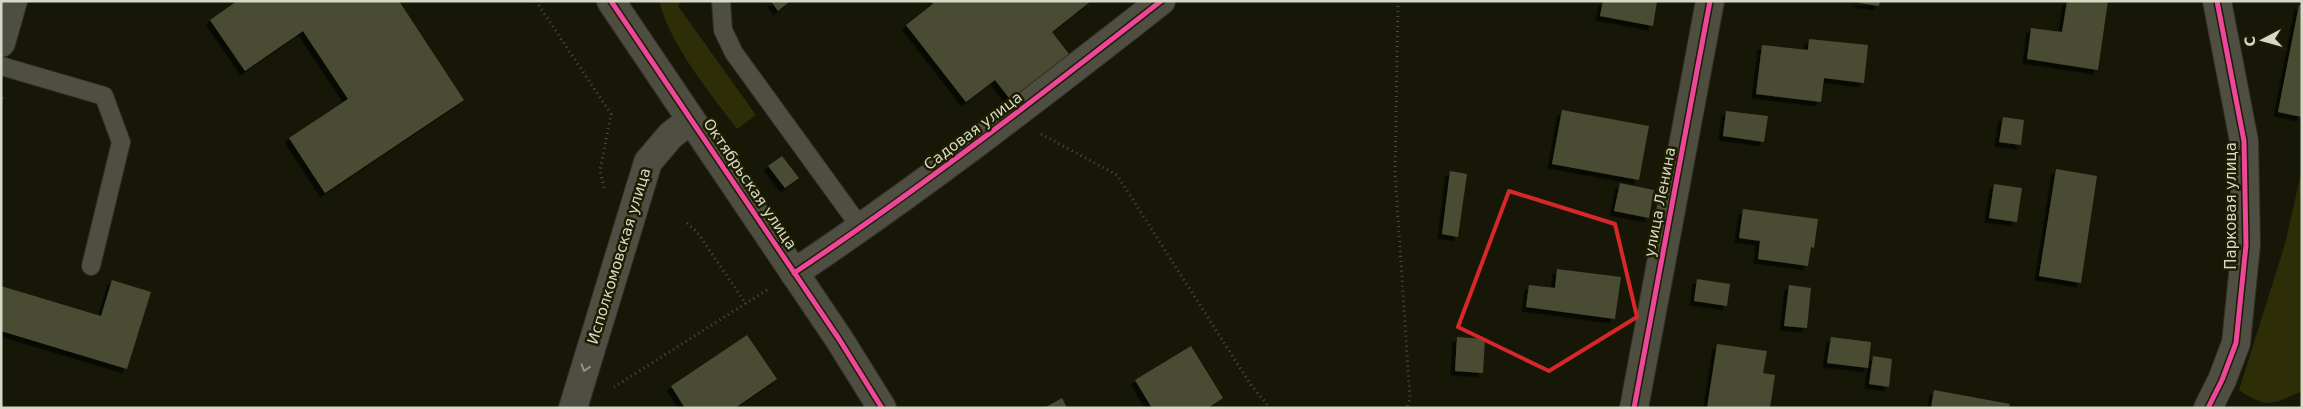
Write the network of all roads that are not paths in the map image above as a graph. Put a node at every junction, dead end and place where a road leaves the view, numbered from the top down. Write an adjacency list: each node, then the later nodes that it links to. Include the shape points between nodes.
1 (13, 1): 7 (street)
2 (611, 1): 9 (street, Октябрьская улица)
3 (721, 1): 10 (lane, via 723,30 734,53)
4 (1162, 1): 10 (street, Садовая улица)
5 (1710, 1): 15 (street, улица Ленина)
6 (2218, 1): 16 (street, Парковая улица, via 2244,140 2246,245 2236,342)
7 (1, 43)
8 (1, 66): 11 (lane, via 104,96 121,142)
9 (691, 120): 12 (street, Октябрьская улица); 13 (street, Исполкомовская улица, one-way to 13, via 671,135 648,162)
10 (861, 228): 12 (street, Садовая улица)
11 (91, 266)
12 (794, 273): 14 (street, Октябрьская улица)
13 (573, 408)
14 (882, 408)
15 (1634, 408)
16 (2208, 408)

